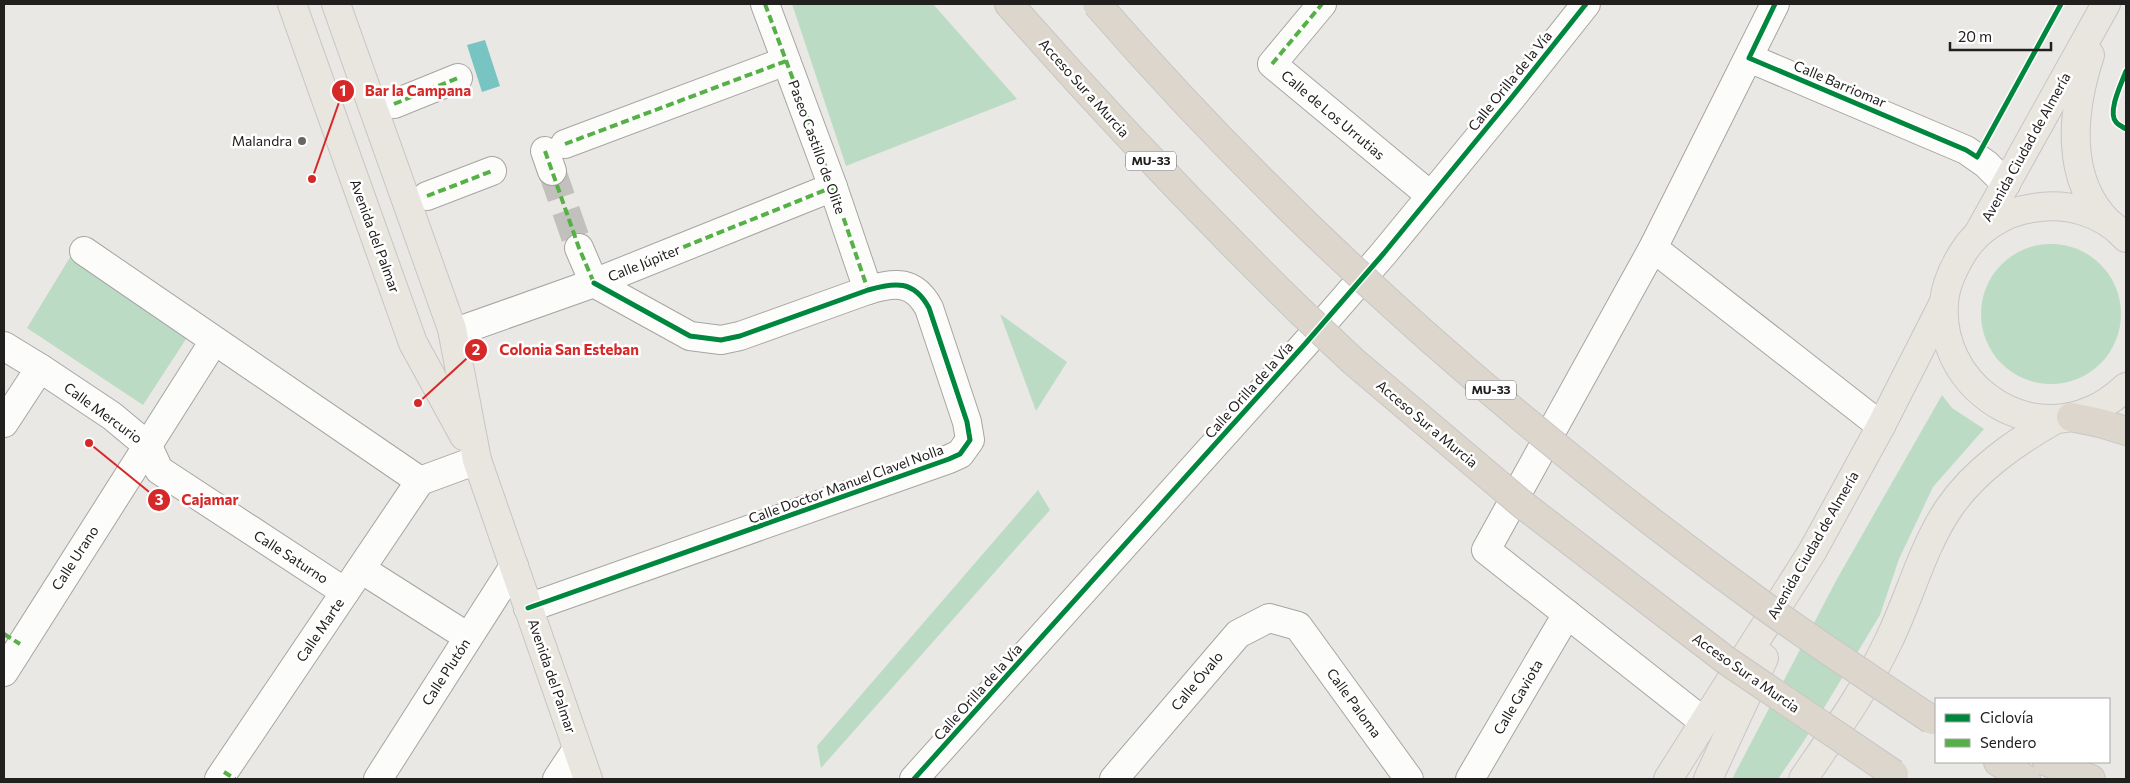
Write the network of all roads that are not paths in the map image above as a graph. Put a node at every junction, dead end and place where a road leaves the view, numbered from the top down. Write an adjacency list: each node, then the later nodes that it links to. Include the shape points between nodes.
1 (292, 4): 38 (main road, Avenida del Palmar, via 413,343)
2 (336, 4): 28 (main road, Avenida del Palmar)
3 (765, 4): 11 (street, Paseo Castillo de Olite)
4 (1009, 4): 56 (highway, Acceso Sur a Murcia / MU-33, bridge, via 1199,211 1353,361 1522,504 1684,629)
5 (1097, 4): 50 (highway, MU-33, bridge, via 1260,178 1386,298 1479,380 1566,454 1709,565)
6 (1322, 4): 19 (street, Calle de Los Urrutias, via 1272,64)
7 (1586, 4): 19 (street, Calle Orilla de la Vía)
8 (1775, 4): 10 (street)
9 (2105, 6): 16 (main road, Avenida Ciudad de Almería); 20 (main road, Avenida Ciudad de Almería, via 2078,97 2074,132 2078,165 2086,189 2098,212)
10 (1749, 58): 16 (street, Calle Barriomar, via 1966,150); 23 (street)
11 (786, 61): 14 (street); 17 (street, Paseo Castillo de Olite)
12 (458, 78): 13 (street)
13 (394, 104)
14 (554, 155)
15 (492, 171): 18 (street)
16 (2006, 184): 21 (main road, Avenida Ciudad de Almería)
17 (833, 187): 25 (street, Calle Júpiter); 26 (street, Paseo Castillo de Olite)
18 (427, 196)
19 (1431, 196): 60 (street, Calle Orilla de la Vía, via 1305,344)
20 (2118, 230): 21 (main road, via 2077,209 2042,206 2008,215)
21 (1978, 234): 27 (main road, via 1955,265)
22 (579, 248): 25 (street)
23 (1653, 248): 35 (street); 45 (street, via 1486,550)
24 (84, 251): 29 (street)
25 (594, 283): 26 (street, Calle Doctor Manuel Clavel Nolla, via 690,336 721,340); 28 (street, Calle Júpiter)
26 (868, 290): 44 (street, Calle Doctor Manuel Clavel Nolla, via 900,283 925,301 970,431 970,440 960,454)
27 (1944, 302): 33 (main road, via 1946,338 1952,356 1973,386 1987,398 2019,415); 35 (main road, Avenida Ciudad de Almería)
28 (453, 333): 38 (main road, Avenida del Palmar)
29 (214, 341): 37 (street, Calle Mercurio); 39 (street)
30 (4, 346): 31 (street, Calle Mercurio)
31 (40, 368): 34 (street); 37 (street, Calle Mercurio, via 112,416)
32 (2126, 387): 33 (main road, via 2092,410)
33 (2064, 418): 36 (highway); 66 (main road, via 2023,439 1993,462 1975,477 1948,510 1878,663)
34 (4, 423)
35 (1881, 426): 40 (main road, Avenida Ciudad de Almería)
36 (2126, 431)
37 (148, 446): 43 (street, Calle Saturno, via 159,470); 48 (street, Calle Urano)
38 (477, 460): 39 (street); 41 (main road, Avenida del Palmar)
39 (420, 481): 42 (street, Calle Marte)
40 (1812, 552): 51 (main road, Avenida Ciudad de Almería); 65 (main road)
41 (514, 566): 44 (main road, Avenida del Palmar); 47 (street, Calle Plutón)
42 (360, 569): 43 (street, Calle Marte); 47 (street)
43 (346, 592): 55 (street, Calle Marte)
44 (528, 608): 52 (main road, Avenida del Palmar)
45 (1567, 614): 51 (street); 63 (street, Calle Gaviota)
46 (1298, 626): 61 (street, Calle Óvalo, via 1269,618 1238,634); 62 (street, Calle Paloma)
47 (468, 637): 57 (street, Calle Plutón)
48 (12, 639): 49 (street, Calle Urano)
49 (4, 672)
50 (1935, 721)
51 (1704, 722): 64 (main road, Avenida Ciudad de Almería)
52 (577, 748): 58 (street); 59 (main road, Avenida del Palmar)
53 (2000, 763): 67 (highway)
54 (2050, 763): 68 (highway)
55 (226, 777)
56 (1898, 778)
57 (378, 779)
58 (556, 779)
59 (588, 779)
60 (914, 779)
61 (1114, 779)
62 (1409, 779)
63 (1470, 779)
64 (1668, 779)
65 (1708, 779)
66 (1803, 779)
67 (2026, 779)
68 (2091, 779)

